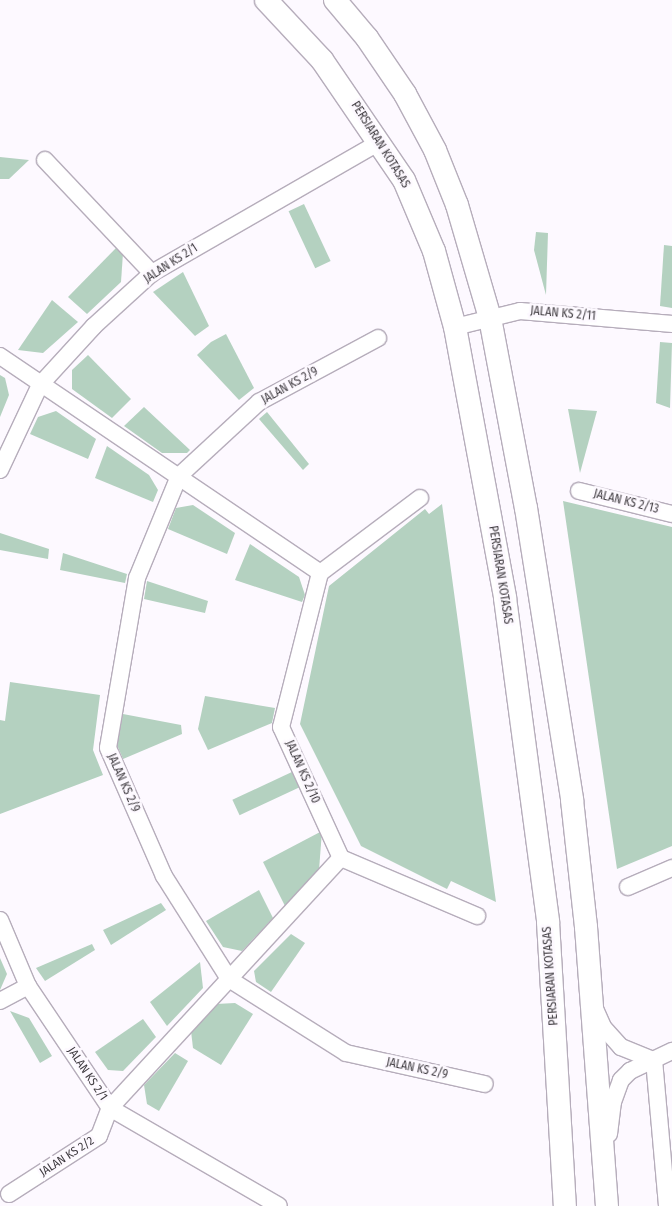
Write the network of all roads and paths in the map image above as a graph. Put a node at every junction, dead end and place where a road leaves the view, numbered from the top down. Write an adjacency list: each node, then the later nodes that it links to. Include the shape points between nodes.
1 (266, 0): 3 (main road, PERSIARAN KOTASAS, via 322,60)
2 (335, 0): 6 (main road, via 405,94 435,150 457,205)
3 (380, 142): 5 (street, JALAN KS 2/1); 8 (main road, PERSIARAN KOTASAS, via 420,215 434,251)
4 (45, 160): 5 (street)
5 (152, 273): 11 (street, JALAN KS 2/1, via 94,326)
6 (490, 318): 7 (street, JALAN KS 2/11, via 520,311); 8 (street, JALAN KS 2/11); 26 (main road, via 526,508 569,781)
7 (672, 324)
8 (455, 327): 33 (main road, PERSIARAN KOTASAS, via 494,530 548,922)
9 (378, 338): 13 (street, JALAN KS 2/9, via 259,402)
10 (0, 356): 11 (street)
11 (40, 385): 12 (street, JALAN KS 2/1); 13 (street)
12 (0, 470)
13 (179, 476): 17 (street); 23 (street, JALAN KS 2/9, via 137,578 108,748 164,876)
14 (579, 491): 16 (street, JALAN KS 2/13)
15 (420, 498): 17 (street)
16 (672, 514)
17 (320, 573): 18 (street, JALAN KS 2/10, via 281,726)
18 (340, 858): 21 (street); 23 (street)
19 (672, 868): 20 (street)
20 (628, 887)
21 (477, 916)
22 (0, 920): 24 (street, JALAN KS 2/1)
23 (229, 979): 29 (street, JALAN KS 2/9, via 346,1053); 30 (street)
24 (28, 986): 25 (street); 30 (street, JALAN KS 2/1)
25 (0, 1001)
26 (592, 1002): 28 (street, via 613,1041 628,1052); 31 (main road)
27 (672, 1051): 28 (street)
28 (654, 1060): 31 (street, via 630,1071 621,1080 613,1102); 36 (street)
29 (485, 1084)
30 (110, 1108): 32 (street, JALAN KS 2/2, via 99,1136); 34 (street, JALAN KS 2/1)
31 (604, 1164): 35 (main road)
32 (9, 1194)
33 (561, 1200)
34 (279, 1206)
35 (607, 1206)
36 (667, 1206)

